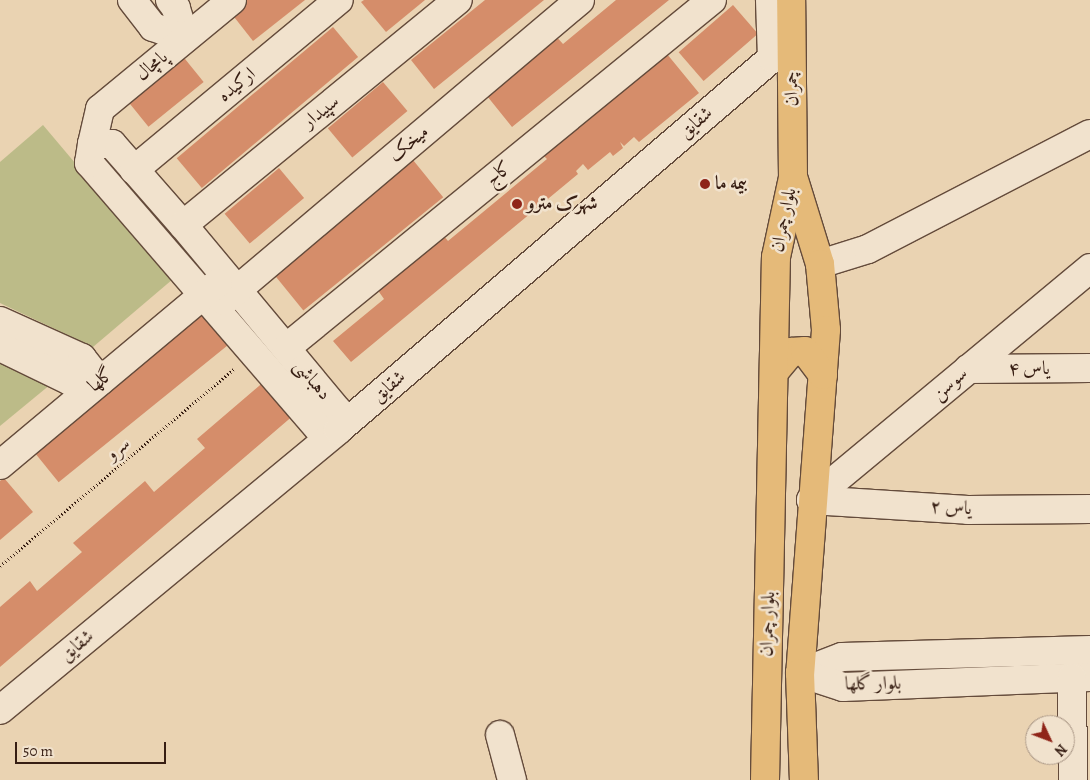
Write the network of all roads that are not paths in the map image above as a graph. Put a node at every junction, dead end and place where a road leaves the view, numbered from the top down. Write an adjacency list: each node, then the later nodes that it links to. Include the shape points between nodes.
1 (132, 0): 10 (street, via 153,27)
2 (170, 0): 10 (street, via 176,8)
3 (232, 0): 10 (street, پامچال)
4 (339, 0): 13 (street, ارکیده)
5 (458, 0): 15 (street, سپیدار)
6 (580, 0): 18 (street, میخک)
7 (712, 0): 22 (street, کاج)
8 (770, 0): 28 (street, شقایق, via 772,58)
9 (791, 0): 14 (main road, چمران)
10 (185, 38): 12 (street, پامچال, via 100,109)
11 (1090, 134): 16 (street, via 868,248)
12 (92, 144): 13 (street, دهباشی, via 112,144); 19 (street, دهباشی, via 90,163)
13 (134, 170): 15 (street, دهباشی)
14 (793, 178): 16 (main road, بلوار چمران); 25 (main road, بلوار چمران, via 776,256)
15 (183, 225): 18 (street, دهباشی)
16 (820, 264): 26 (main road, بلوار چمران, via 826,330)
17 (1090, 268): 24 (street, سوسن)
18 (232, 282): 19 (street, میخک); 22 (street, دهباشی)
19 (209, 303): 27 (street, گلها); 28 (street, دهباشی, via 319,429)
20 (0, 321): 27 (street, via 82,358)
21 (0, 347): 27 (street, via 70,381)
22 (286, 348): 28 (street, دهباشی, via 338,411)
23 (1090, 368): 24 (street, یاس ۴)
24 (968, 369): 30 (street, سوسن)
25 (774, 371): 26 (main road, via 791,352 805,351); 38 (main road, بلوار چمران)
26 (823, 376): 30 (main road, بلوار چمران)
27 (100, 381): 29 (street, گلها)
28 (338, 430): 35 (street, شقایق)
29 (0, 465)
30 (811, 500): 31 (street, یاس ۲, via 968,510); 33 (main road, بلوار چمران)
31 (1090, 509)
32 (1090, 650): 33 (street, بلوار گلها, via 842,657)
33 (800, 673): 34 (street, بلوار گلها, via 843,687); 39 (main road, بلوار چمران)
34 (1081, 678): 40 (street)
35 (0, 710)
36 (500, 735): 37 (street)
37 (512, 780)
38 (765, 780)
39 (804, 780)
40 (1073, 780)

